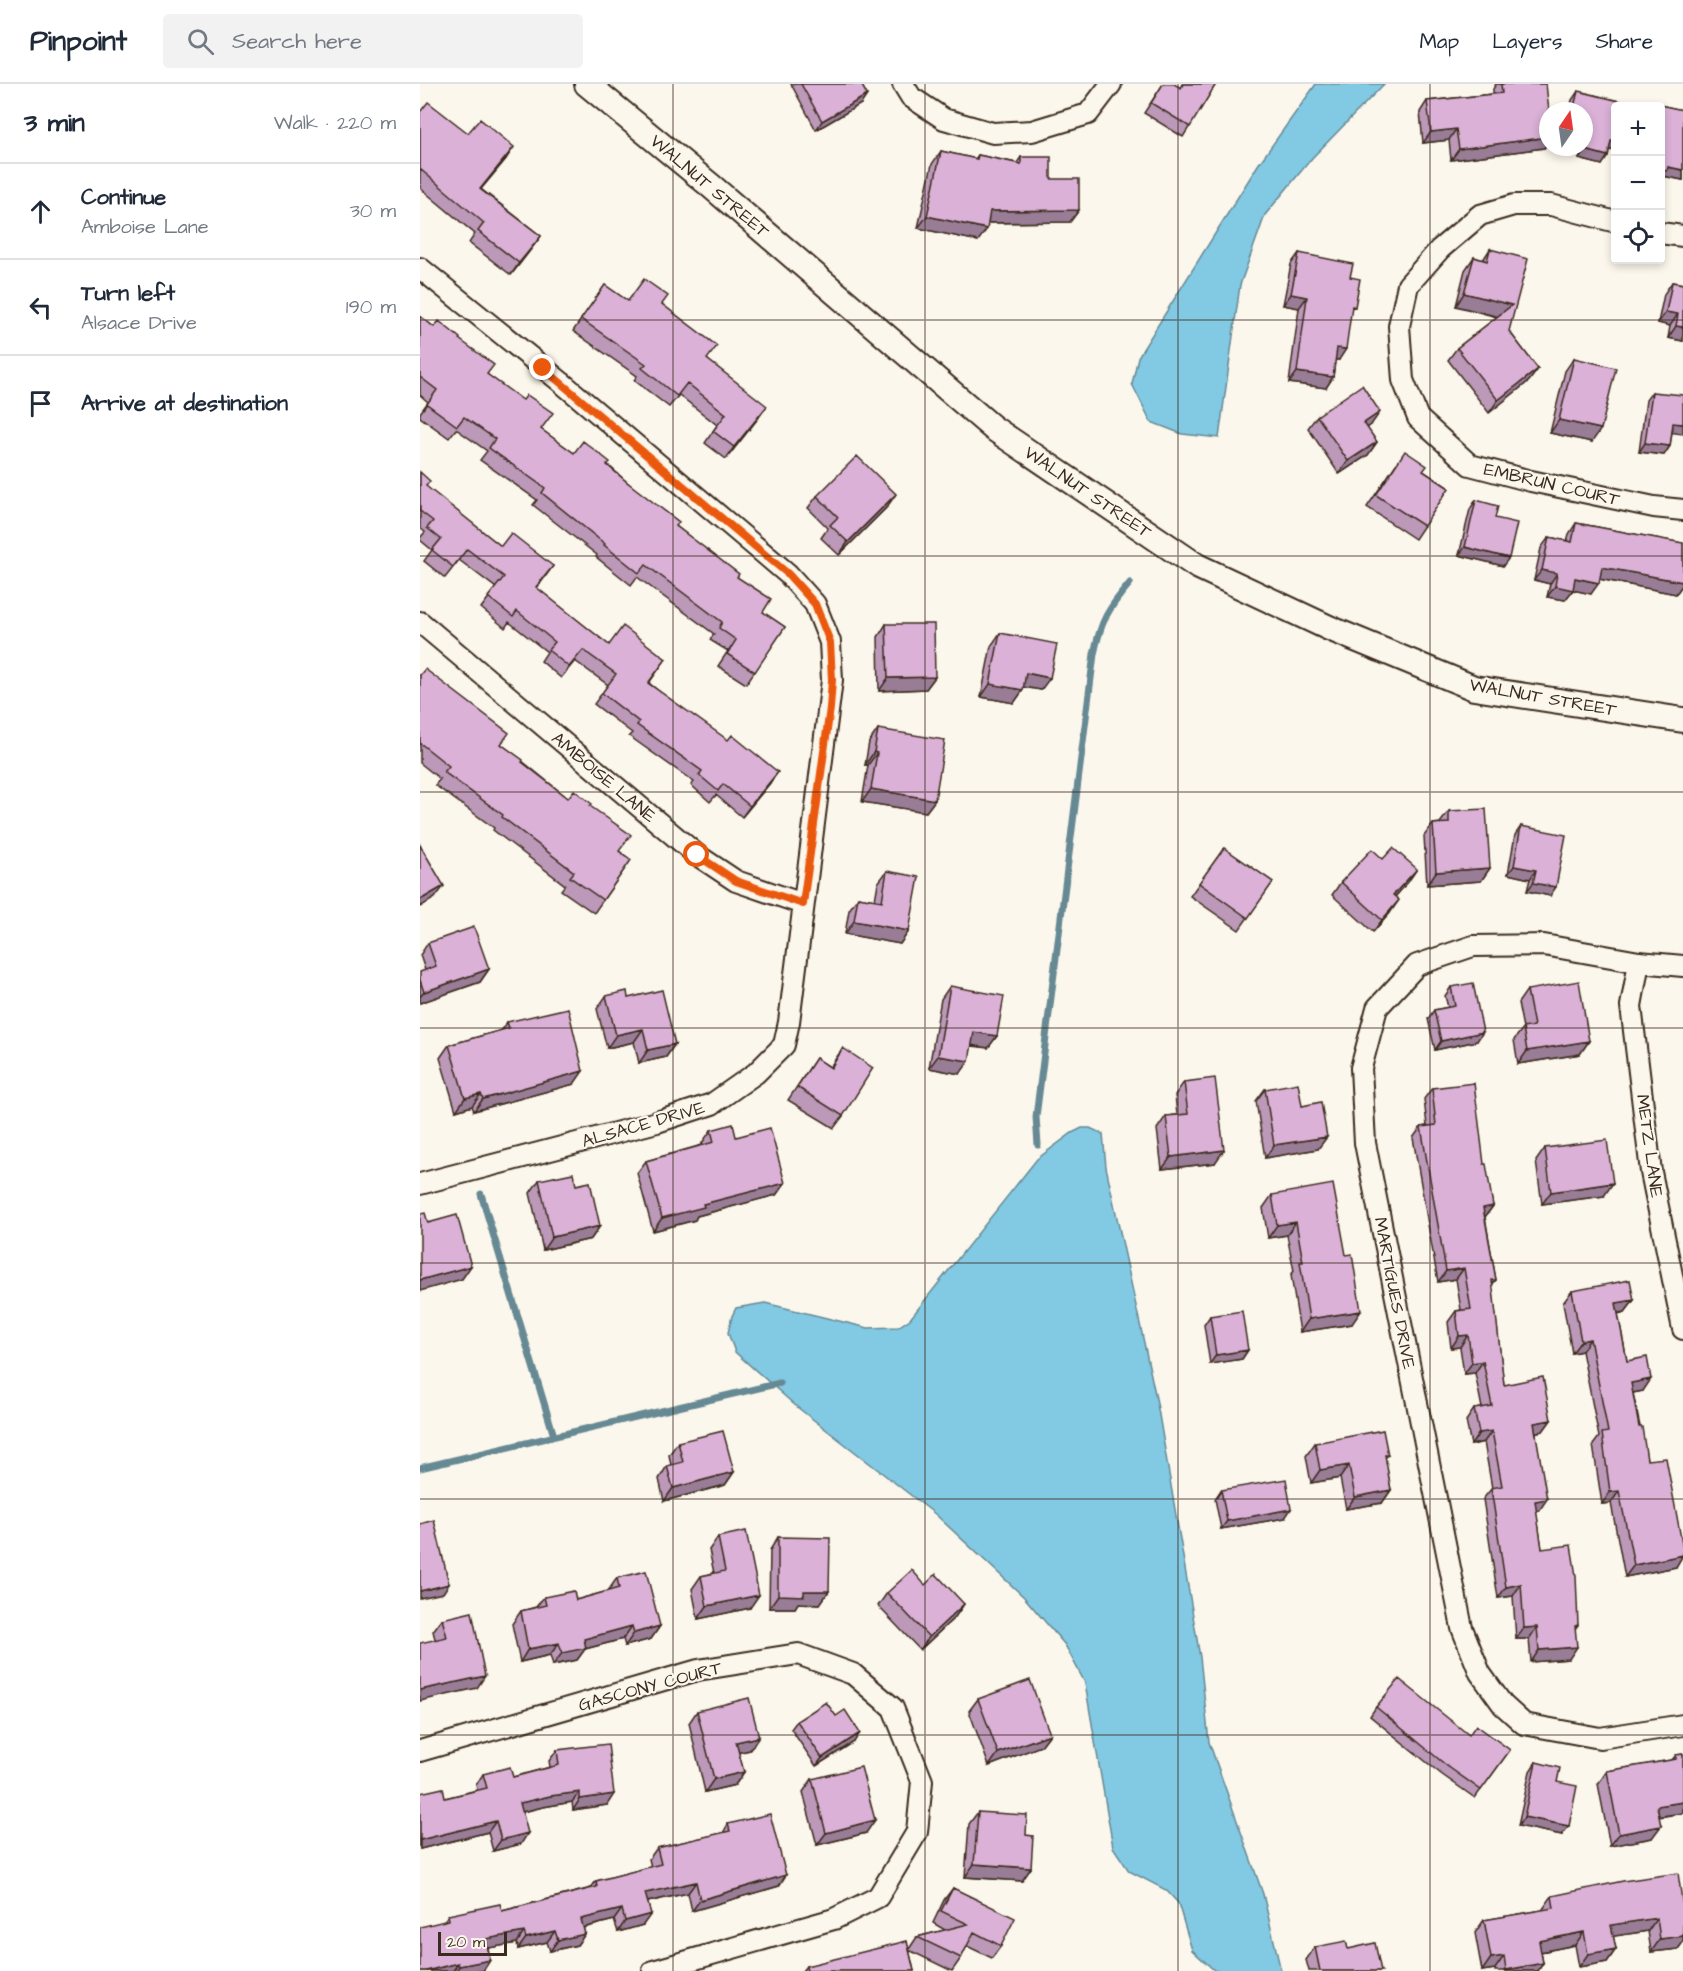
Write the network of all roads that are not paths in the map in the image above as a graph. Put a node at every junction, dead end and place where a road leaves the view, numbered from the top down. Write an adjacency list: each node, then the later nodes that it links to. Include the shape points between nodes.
1 (587, 84): 10 (street, WALNUT STREET, via 993,428 1197,566 1329,628 1474,688)
2 (903, 84): 3 (street, via 911,97 944,119 993,133 1032,131 1088,114)
3 (1111, 84)
4 (1611, 221): 8 (street, EMBRUN COURT, via 1551,205 1514,206 1480,215 1440,249 1408,285 1399,326 1403,380 1418,418 1470,465 1654,507)
5 (1665, 234): 6 (street)
6 (1683, 236)
7 (420, 268): 11 (street, ALSACE DRIVE, via 788,574 815,604 830,642 832,680)
8 (1683, 510)
9 (420, 622): 11 (street, AMBOISE LANE, via 697,855 736,881)
10 (1683, 720)
11 (803, 904): 14 (street, ALSACE DRIVE, via 784,1045 756,1073 712,1104 657,1122)
12 (1639, 962): 13 (street, MARTIGUES DRIVE); 15 (street, METZ LANE, via 1631,1006 1651,1172); 16 (street, MARTIGUES DRIVE, via 1544,945 1497,945 1473,946 1417,965 1377,1008 1361,1068 1365,1143 1462,1628 1480,1673 1524,1724 1600,1738)
13 (1683, 966)
14 (422, 1177)
15 (1683, 1329)
16 (1683, 1725)
17 (420, 1751): 18 (street, GASCONY COURT, via 698,1670 798,1654 853,1674 893,1708 922,1781 917,1832 878,1897 834,1919)
18 (652, 1971)

